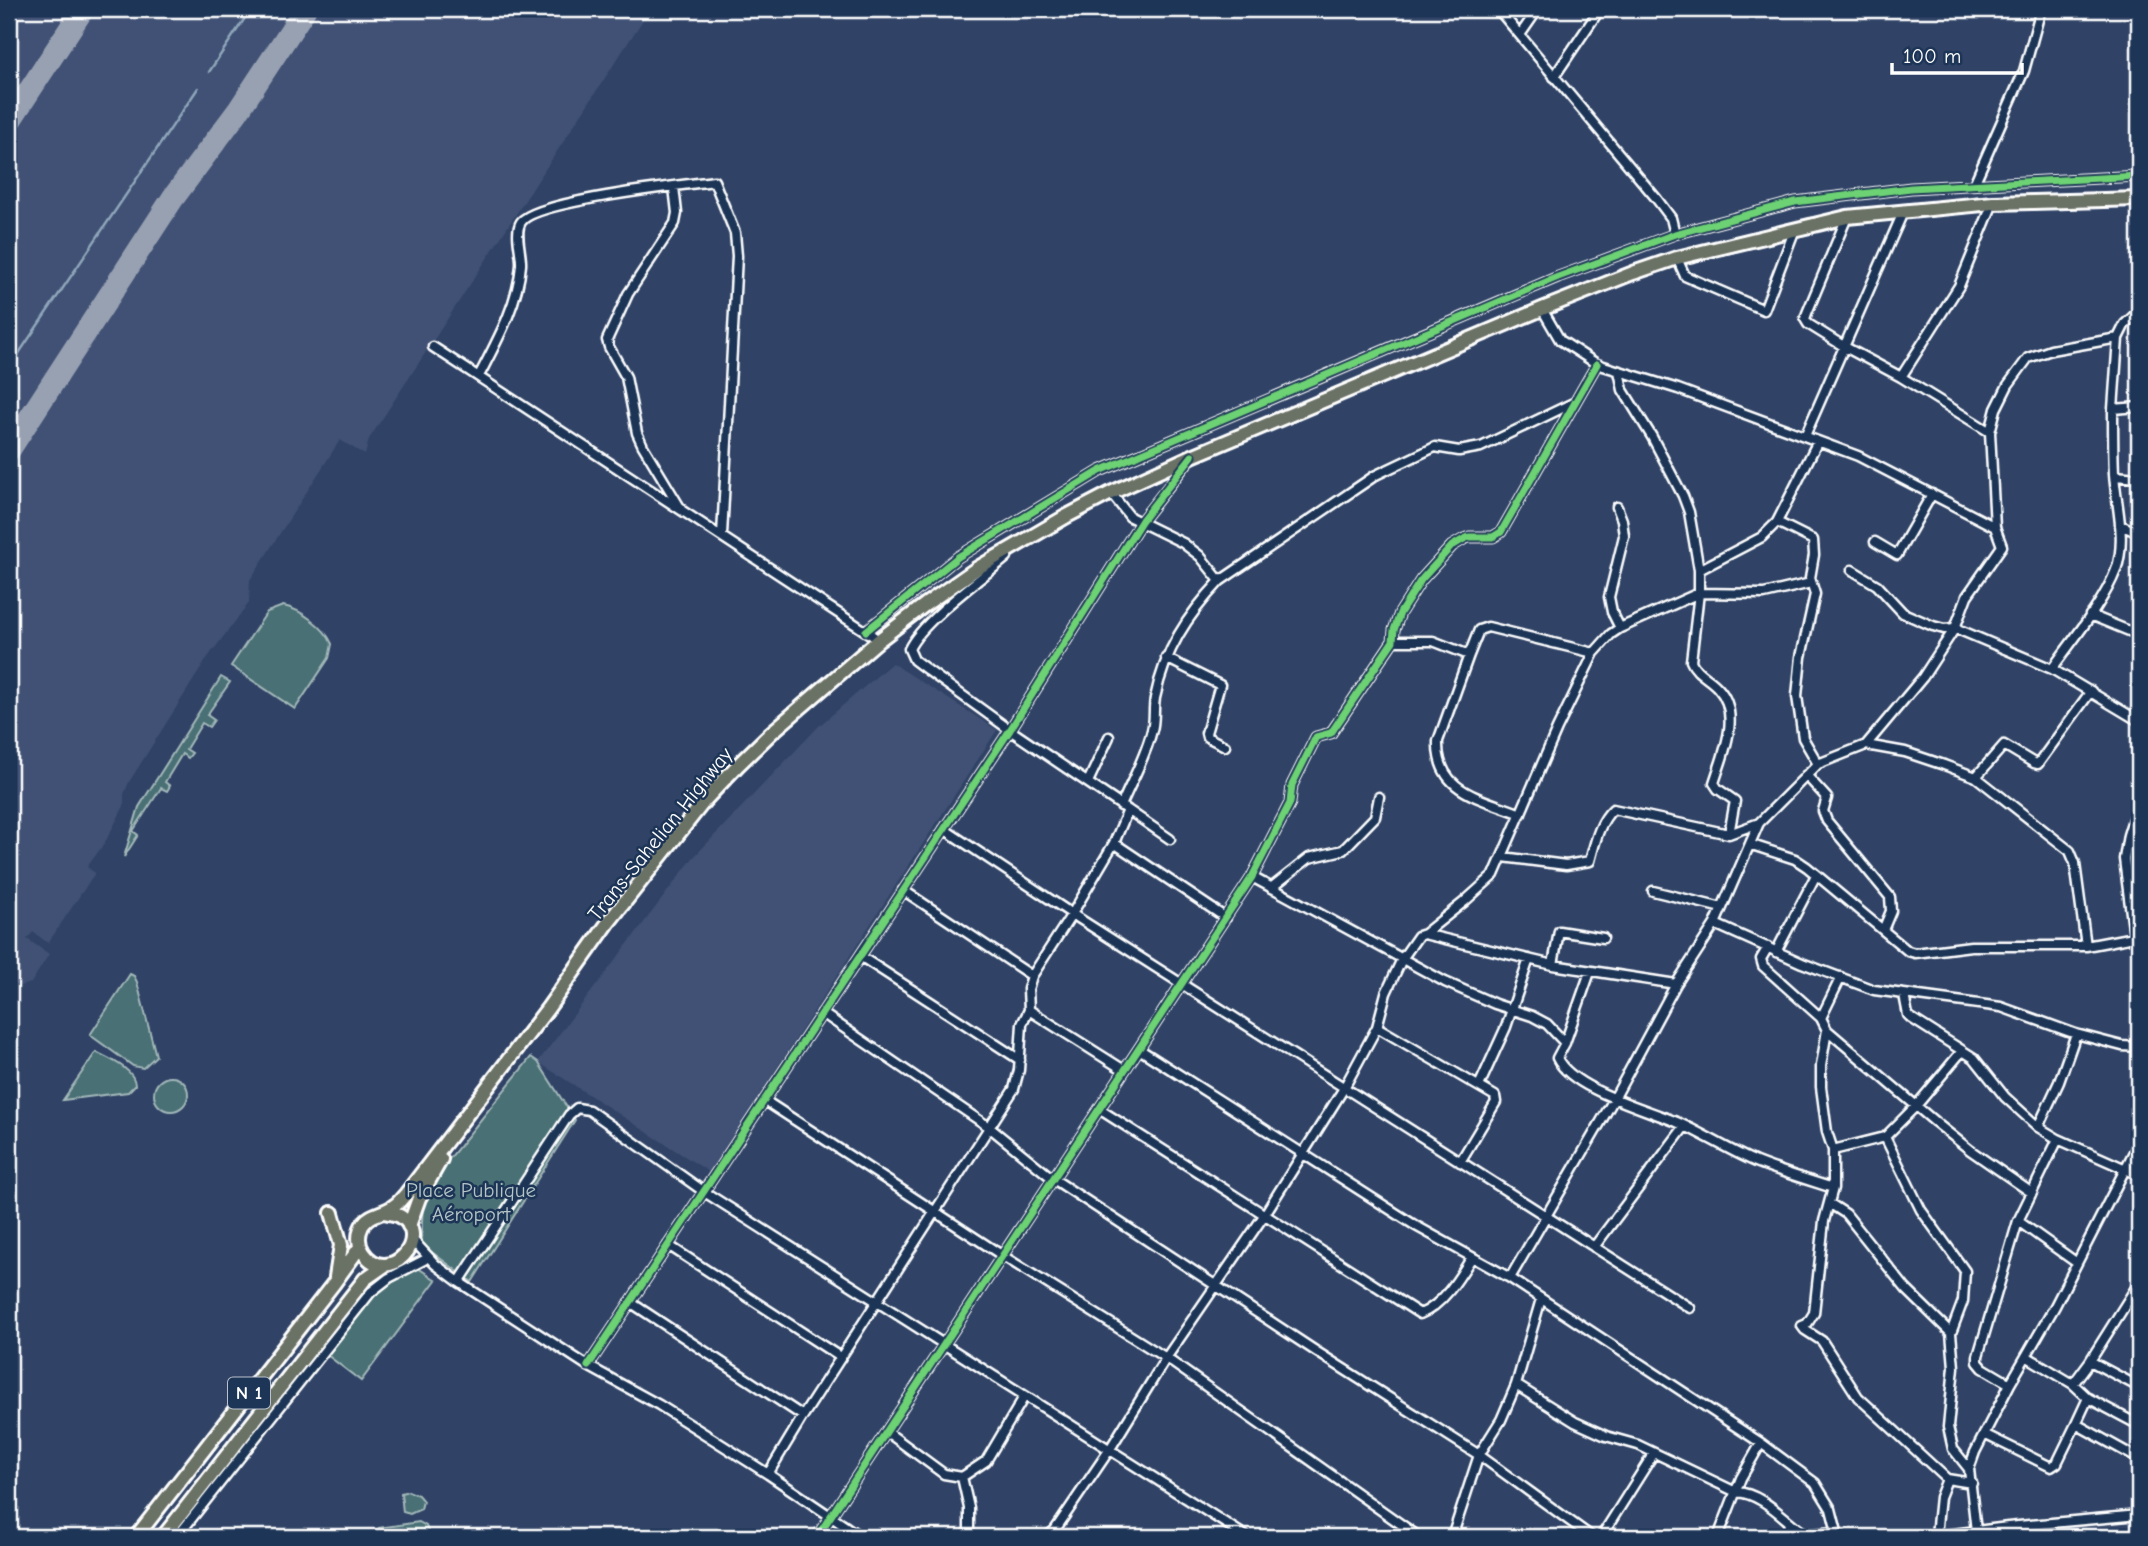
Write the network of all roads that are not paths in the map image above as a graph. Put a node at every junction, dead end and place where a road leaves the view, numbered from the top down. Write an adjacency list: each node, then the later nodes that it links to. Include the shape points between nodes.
1 (1498, 9): 5 (street)
2 (1538, 9): 5 (street)
3 (1600, 9): 6 (street)
4 (2041, 9): 8 (street, via 2024,71)
5 (1520, 35): 6 (street)
6 (1554, 77): 15 (street, via 1656,198 1671,218)
7 (2139, 176): 8 (street)
8 (1974, 184): 15 (street, via 1795,202)
9 (674, 187): 24 (street, via 583,200 538,211 521,222 521,265 512,304); 38 (street, via 675,223 628,294 607,340 626,377 637,433); 44 (street, via 714,181 735,233)
10 (2139, 198): 11 (highway, Trans-Sahelian Highway)
11 (1993, 203): 12 (highway, Trans-Sahelian Highway); 25 (street, via 1959,286)
12 (1904, 210): 13 (highway, Trans-Sahelian Highway); 21 (street)
13 (1847, 217): 14 (highway, Trans-Sahelian Highway); 21 (street, via 1805,319)
14 (1796, 229): 16 (highway, Trans-Sahelian Highway); 16 (street, via 1764,310 1685,276)
15 (1675, 234): 55 (street, via 1558,276 1100,471 958,557)
16 (1677, 258): 17 (highway, Trans-Sahelian Highway)
17 (1542, 309): 22 (street, via 1560,340); 32 (highway, Trans-Sahelian Highway)
18 (2139, 311): 19 (street)
19 (2118, 338): 28 (street); 29 (street, via 2028,358 2008,385)
20 (433, 346): 24 (street)
21 (1844, 347): 25 (street); 30 (street)
22 (1597, 364): 23 (street); 26 (street)
23 (1619, 371): 30 (street); 47 (street, via 1623,390 1683,496)
24 (479, 376): 38 (street)
25 (1901, 377): 29 (street)
26 (1576, 401): 49 (street, via 1481,447 1460,451 1435,447 1376,475); 58 (street, via 1501,532 1493,537 1469,537 1452,546 1410,597)
27 (2139, 407): 28 (street)
28 (2113, 409): 33 (street)
29 (1990, 432): 42 (street)
30 (1805, 436): 31 (street)
31 (1818, 442): 36 (street, via 1858,456); 40 (street)
32 (1192, 456): 35 (highway, Trans-Sahelian Highway); 39 (street)
33 (2115, 476): 34 (street); 41 (street)
34 (2139, 478)
35 (1111, 493): 39 (street, via 1128,515); 45 (highway, Trans-Sahelian Highway)
36 (1932, 494): 42 (street); 46 (street, via 1897,555)
37 (1617, 507): 53 (street, via 1624,537 1609,597)
38 (683, 512): 44 (street)
39 (1142, 520): 49 (street, via 1200,556); 65 (street)
40 (1777, 522): 47 (street, via 1762,537); 50 (street, via 1813,540)
41 (2120, 525): 43 (street); 52 (street, via 2115,571)
42 (1995, 527): 54 (street, via 2002,546 1967,596)
43 (2139, 533)
44 (722, 535): 55 (street)
45 (1026, 540): 57 (highway, Trans-Sahelian Highway, via 976,569); 65 (street, via 933,620 909,649 918,664)
46 (1875, 542)
47 (1699, 570): 51 (street)
48 (1852, 570): 54 (street, via 1877,585 1903,613 1944,629)
49 (1220, 582): 61 (street, via 1174,639)
50 (1811, 583): 51 (street, via 1764,594); 69 (street, via 1815,594 1797,696 1803,738)
51 (1699, 593): 53 (street); 79 (street, via 1691,661 1725,696 1730,711 1730,728 1714,783 1735,801)
52 (2090, 615): 56 (street); 62 (street)
53 (1620, 628): 59 (street)
54 (1955, 628): 62 (street); 67 (street, via 1923,677)
55 (866, 631): 57 (street)
56 (2139, 635)
57 (879, 640): 128 (highway, Trans-Sahelian Highway, via 771,733 705,800)
58 (1393, 640): 60 (street, via 1433,641); 85 (street, via 1334,730 1311,744 1292,785 1290,803)
59 (1594, 653): 60 (street, via 1488,626 1479,630); 76 (street)
60 (1469, 655): 76 (street, via 1438,741 1442,772 1467,793)
61 (1166, 658): 68 (street, via 1220,685 1206,733); 75 (street, via 1152,730)
62 (2052, 669): 63 (street)
63 (2091, 691): 64 (street); 71 (street, via 2038,764 2004,745)
64 (2139, 721)
65 (1010, 730): 72 (street); 78 (street)
66 (1109, 737): 72 (street)
67 (1866, 745): 69 (street); 71 (street, via 1905,752)
68 (1225, 746)
69 (1818, 764): 70 (street)
70 (1806, 775): 77 (street); 93 (street, via 1827,797 1823,811 1827,821 1890,897 1891,911)
71 (1976, 777): 97 (street, via 2070,851)
72 (1088, 782): 75 (street)
73 (1379, 797): 86 (street, via 1375,817 1343,850 1309,858)
74 (2139, 800): 95 (street, via 2124,859)
75 (1124, 808): 80 (street); 81 (street)
76 (1521, 814): 83 (street)
77 (1759, 823): 79 (street); 82 (street)
78 (944, 829): 87 (street); 90 (street)
79 (1729, 834): 83 (street, via 1614,809 1599,831 1590,861 1566,865)
80 (1170, 839)
81 (1114, 843): 90 (street); 91 (street)
82 (1752, 845): 84 (street, via 1795,859); 89 (street)
83 (1503, 857): 94 (street, via 1488,882)
84 (1816, 874): 93 (street); 98 (street)
85 (1252, 877): 86 (street); 91 (street)
86 (1271, 888): 100 (street)
87 (903, 890): 99 (street); 104 (street)
88 (1653, 891): 89 (street)
89 (1722, 908): 92 (street)
90 (1072, 914): 104 (street); 106 (street)
91 (1226, 918): 106 (street)
92 (1715, 924): 98 (street); 107 (street)
93 (1883, 930): 97 (street, via 1915,953 1971,946)
94 (1424, 934): 100 (street); 101 (street)
95 (2137, 937): 97 (street)
96 (1603, 938): 102 (street, via 1559,931)
97 (2085, 946)
98 (1772, 950): 105 (street); 112 (street, via 1761,959 1763,965)
99 (860, 956): 111 (street); 120 (street)
100 (1402, 959): 110 (street); 113 (street)
101 (1529, 959): 102 (street); 110 (street)
102 (1553, 965): 103 (street)
103 (1590, 972): 107 (street); 116 (street)
104 (1032, 976): 109 (street)
105 (1841, 977): 108 (street); 112 (street)
106 (1181, 984): 118 (street); 123 (street)
107 (1676, 984): 124 (street)
108 (1904, 995): 115 (street, via 2001,1007); 119 (street, via 1908,1016)
109 (1029, 1010): 120 (street, via 1022,1024); 121 (street)
110 (1511, 1010): 116 (street, via 1547,1024); 122 (street)
111 (822, 1013): 125 (street); 130 (street)
112 (1821, 1018): 114 (street)
113 (1377, 1027): 122 (street); 123 (street)
114 (1827, 1030): 126 (street); 135 (street, via 1821,1087)
115 (2076, 1034): 117 (street); 131 (street)
116 (1565, 1043): 124 (street, via 1558,1061 1577,1078)
117 (2139, 1047)
118 (1139, 1049): 121 (street); 136 (street)
119 (1962, 1051): 126 (street); 131 (street, via 1978,1062 2005,1097)
120 (1020, 1060): 130 (street, via 1014,1089)
121 (1124, 1070): 127 (street)
122 (1479, 1086): 137 (street, via 1495,1096 1496,1102)
123 (1344, 1088): 136 (street); 137 (street)
124 (1614, 1098): 129 (street); 149 (street)
125 (764, 1100): 142 (street); 145 (street)
126 (1916, 1106): 132 (street); 143 (street)
127 (1099, 1109): 140 (street); 148 (street)
128 (464, 1119): 146 (highway, Trans-Sahelian Highway, via 396,1205); 151 (highway, Trans-Sahelian Highway, via 419,1198)
129 (1685, 1126): 141 (street, via 1755,1161); 155 (street)
130 (989, 1127): 140 (street); 145 (street)
131 (2038, 1127): 133 (street)
132 (1885, 1137): 135 (street); 171 (street, via 1922,1210 1965,1271 1962,1301)
133 (2058, 1139): 138 (street); 143 (street)
134 (2139, 1145): 138 (street)
135 (1833, 1150): 141 (street)
136 (1303, 1153): 148 (street); 157 (street)
137 (1460, 1162): 149 (street)
138 (2126, 1169): 139 (street); 159 (street)
139 (2139, 1175)
140 (1052, 1178): 156 (street); 166 (street)
141 (1833, 1188): 144 (street)
142 (703, 1191): 153 (street); 163 (street, via 589,1110 578,1108); 169 (street)
143 (2032, 1193): 150 (street)
144 (1829, 1203): 171 (street, via 1846,1214 1906,1290); 197 (street, via 1814,1313 1802,1325 1822,1341 1858,1397)
145 (934, 1211): 156 (street); 169 (street)
146 (384, 1212): 151 (highway, via 400,1216); 154 (highway, via 364,1222)
147 (332, 1213): 164 (highway, via 341,1245)
148 (1265, 1214): 157 (street, via 1420,1314 1443,1297); 166 (street)
149 (1547, 1217): 155 (street); 162 (street)
150 (2018, 1222): 159 (street); 178 (street, via 1978,1356 1983,1368)
151 (409, 1226): 152 (highway)
152 (412, 1239): 160 (highway, via 408,1252); 161 (street)
153 (668, 1245): 168 (street); 174 (street)
154 (360, 1247): 160 (highway, via 376,1263); 164 (highway, N 1)
155 (1594, 1247): 170 (street)
156 (1003, 1256): 172 (street); 175 (street)
157 (1472, 1258): 162 (street)
158 (424, 1260): 160 (street); 161 (street); 208 (street, via 371,1292)
159 (2077, 1262): 173 (street)
160 (392, 1263): 207 (highway, N 1, via 365,1279)
161 (435, 1264): 163 (street)
162 (1510, 1278): 167 (street)
163 (459, 1282): 177 (street)
164 (334, 1283): 206 (highway, N 1)
165 (2139, 1283): 176 (street)
166 (1216, 1286): 175 (street); 192 (street)
167 (1541, 1299): 180 (street); 189 (street)
168 (630, 1302): 177 (street); 184 (street)
169 (876, 1302): 172 (street); 174 (street)
170 (1690, 1308)
171 (1951, 1333): 194 (street, via 1950,1443)
172 (944, 1345): 182 (street); 187 (street)
173 (2026, 1356): 178 (street); 179 (street)
174 (840, 1357): 184 (street)
175 (1166, 1359): 190 (street); 214 (street)
176 (2091, 1361): 179 (street); 181 (street)
177 (588, 1366): 195 (street)
178 (2010, 1384): 188 (street)
179 (2073, 1384): 183 (street)
180 (1516, 1385): 191 (street, via 1575,1422); 192 (street)
181 (2139, 1387)
182 (1024, 1397): 190 (street); 196 (street, via 986,1461)
183 (2088, 1398): 185 (street); 186 (street)
184 (803, 1416): 195 (street)
185 (2076, 1424): 188 (street, via 2051,1467); 193 (street)
186 (2139, 1425)
187 (887, 1432): 196 (street, via 944,1474); 201 (street)
188 (1984, 1434): 194 (street)
189 (1761, 1443): 199 (street); 204 (street, via 1815,1483 1832,1509)
190 (1110, 1449): 212 (street); 213 (street)
191 (1654, 1453): 199 (street); 217 (street)
192 (1479, 1455): 215 (street); 216 (street)
193 (2139, 1459)
194 (1969, 1469): 198 (street)
195 (768, 1474): 201 (street)
196 (962, 1477): 211 (street)
197 (1947, 1479): 198 (street); 205 (street, via 1940,1497)
198 (1972, 1483): 203 (street)
199 (1736, 1492): 202 (street, via 1759,1499); 218 (street)
200 (2139, 1515): 203 (street)
201 (831, 1516): 209 (street); 210 (street)
202 (1791, 1523): 204 (street, via 1808,1534); 219 (street)
203 (1976, 1531): 205 (street)
204 (1840, 1535)
205 (1939, 1536)
206 (136, 1537)
207 (163, 1537)
208 (177, 1537)
209 (817, 1537)
210 (861, 1537)
211 (969, 1537)
212 (1047, 1537)
213 (1247, 1537)
214 (1419, 1537)
215 (1452, 1537)
216 (1592, 1537)
217 (1601, 1537)
218 (1718, 1537)
219 (1783, 1537)

